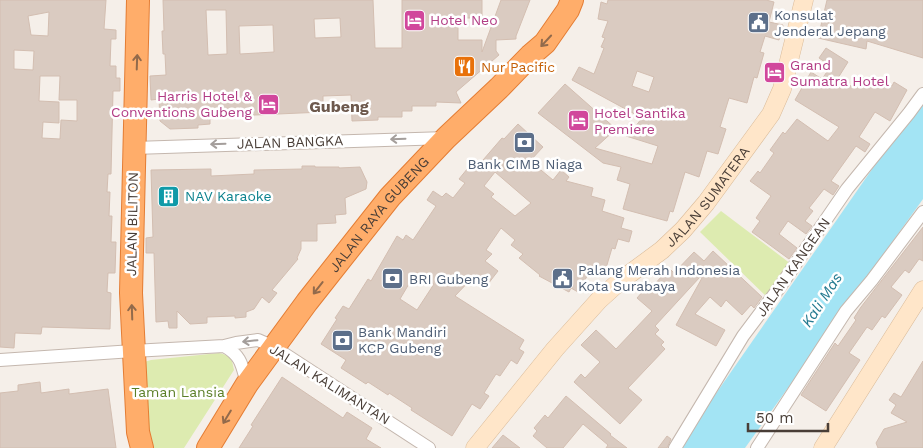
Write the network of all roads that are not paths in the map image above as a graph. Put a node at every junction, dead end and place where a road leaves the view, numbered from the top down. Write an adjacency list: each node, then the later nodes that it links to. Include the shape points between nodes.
1 (138, 0): 6 (highway, JALAN BILITON, one-way to 1)
2 (572, 0): 5 (highway, JALAN RAYA GUBENG, one-way to 5, via 546,43)
3 (804, 0): 17 (street, JALAN SUMATERA, via 782,89 771,114 706,204 662,250 599,300)
4 (923, 94): 18 (street, JALAN KANGEAN, via 847,188 780,288 743,336)
5 (446, 138): 6 (street, JALAN BANGKA, one-way to 6); 10 (highway, JALAN RAYA GUBENG, one-way to 10, via 390,198)
6 (134, 148): 11 (highway, JALAN BILITON, one-way to 6)
7 (923, 212): 19 (street, via 846,311)
8 (923, 290): 20 (street)
9 (224, 346): 10 (street, JALAN KALIMANTAN, one-way to 9, via 258,340); 11 (street, JALAN KALIMANTAN); 13 (street, via 238,356)
10 (274, 347): 13 (highway, JALAN RAYA GUBENG); 16 (street, JALAN KALIMANTAN)
11 (133, 350): 12 (street, JALAN KALIMANTAN); 14 (highway, JALAN BILITON, via 138,432)
12 (0, 360)
13 (247, 384): 15 (highway, JALAN RAYA GUBENG, one-way to 15)
14 (142, 448)
15 (208, 448)
16 (429, 448)
17 (475, 448)
18 (674, 448)
19 (757, 448)
20 (823, 448)

